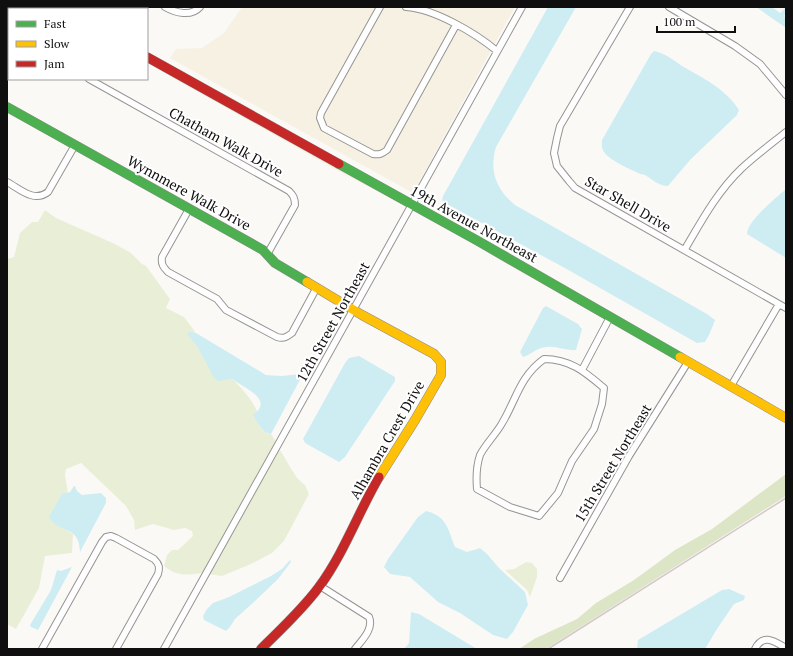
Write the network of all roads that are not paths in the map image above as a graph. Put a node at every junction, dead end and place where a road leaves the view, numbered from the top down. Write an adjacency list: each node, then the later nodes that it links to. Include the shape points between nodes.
1 (165, 7): 2 (street, via 184,13 191,13)
2 (200, 7)
3 (380, 7): 8 (street, via 320,118 324,128 373,154 378,155 387,150)
4 (406, 7): 8 (street, via 430,12)
5 (522, 7): 9 (street, 12th Street Northeast)
6 (630, 7): 19 (street, Star Shell Drive, via 560,126 554,152 557,166 575,188)
7 (669, 7): 12 (street, via 760,64)
8 (456, 25): 9 (street)
9 (498, 51): 17 (street, 12th Street Northeast)
10 (148, 58): 17 (street, 19th Avenue Northeast)
11 (91, 80): 20 (street, Chatham Walk Drive, via 289,191 295,199 295,205)
12 (786, 95)
13 (7, 108): 15 (street, Wynnmere Walk Drive)
14 (786, 132): 19 (street, via 740,170 704,216)
15 (75, 145): 16 (street, via 48,192 43,196 34,197); 18 (street, Wynnmere Walk Drive)
16 (7, 182)
17 (412, 205): 24 (street, 12th Street Northeast); 25 (street, 19th Avenue Northeast)
18 (188, 209): 20 (street, Wynnmere Walk Drive); 21 (street, via 161,263 168,272 217,299 226,310 277,337 288,337)
19 (684, 250): 22 (street, Star Shell Drive)
20 (266, 253): 21 (street, Wynnmere Walk Drive, via 275,263)
21 (317, 287): 24 (street, Wynnmere Walk Drive)
22 (779, 304): 23 (street, Star Shell Drive); 28 (street)
23 (786, 308)
24 (354, 309): 31 (street, Alhambra Crest Drive, via 434,354 441,362 442,368 429,397 379,476 344,547); 35 (street, 12th Street Northeast)
25 (610, 316): 26 (street, 19th Avenue Northeast); 27 (street)
26 (688, 362): 28 (street, 19th Avenue Northeast); 30 (street, 15th Street Northeast, via 629,456)
27 (582, 370): 27 (street, via 555,359 544,359 537,364 518,389 502,425 480,454 476,471 477,489 510,507 539,516 558,493 572,461 594,429 602,404 604,388)
28 (731, 386): 29 (street, 19th Avenue Northeast)
29 (786, 418)
30 (560, 578)
31 (320, 586): 36 (street, Alhambra Crest Drive, via 299,612); 37 (street, via 369,617 370,629)
32 (786, 648): 38 (street, via 767,639 761,640)
33 (42, 649): 34 (street, via 102,542 111,536 154,559 159,568)
34 (116, 649)
35 (164, 649)
36 (261, 649)
37 (355, 649)
38 (755, 649)

